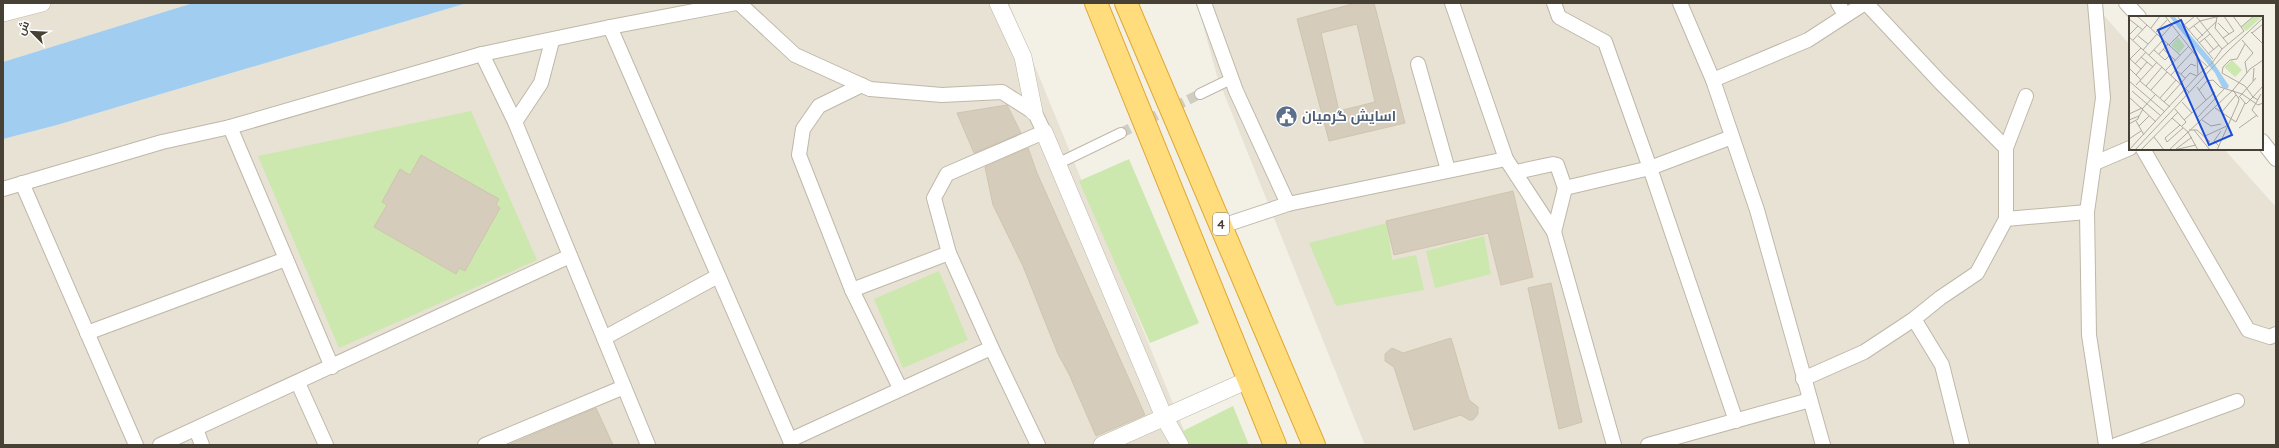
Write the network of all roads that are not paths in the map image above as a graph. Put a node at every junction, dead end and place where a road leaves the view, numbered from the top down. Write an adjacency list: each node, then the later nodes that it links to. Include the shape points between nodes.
1 (42, 3): 14 (street)
2 (737, 3): 17 (street); 24 (street, via 795,55)
3 (998, 3): 27 (street, via 1023,58)
4 (1096, 3): 18 (highway)
5 (1204, 3): 22 (street)
6 (1452, 3): 37 (street)
7 (1554, 3): 41 (street, via 1559,17 1605,42)
8 (1680, 3): 23 (street)
9 (1838, 3): 15 (street)
10 (1866, 3): 15 (street); 34 (street)
11 (2095, 3): 39 (street, via 2103,98)
12 (2126, 3): 16 (street)
13 (1130, 12): 18 (highway); 50 (highway, 4)
14 (3, 13)
15 (1845, 16): 23 (street, via 1808,40)
16 (2138, 16)
17 (610, 27): 19 (street); 55 (street)
18 (1107, 31): 64 (highway)
19 (552, 41): 20 (street); 28 (street, via 541,83)
20 (482, 54): 28 (street); 29 (street)
21 (1418, 64): 42 (street)
22 (1231, 79): 25 (street); 47 (street)
23 (1713, 80): 32 (street)
24 (862, 85): 27 (street, via 870,89 942,95 1002,92); 56 (street, via 819,106 804,129 800,155)
25 (1200, 94)
26 (2026, 96): 34 (street)
27 (1034, 112): 30 (street)
28 (515, 122): 53 (street)
29 (230, 127): 44 (street, via 162,142); 54 (street)
30 (1044, 132): 40 (street); 52 (street, via 947,174 934,198)
31 (1121, 133): 40 (street)
32 (1732, 137): 41 (street); 63 (street, via 1757,210)
33 (2263, 142): 38 (street)
34 (2006, 148): 49 (street)
35 (2129, 148): 39 (street)
36 (2144, 150): 59 (street, via 2248,330 2270,337)
37 (1506, 159): 42 (street); 43 (street)
38 (2276, 159)
39 (2095, 163): 48 (street)
40 (1058, 164): 70 (street)
41 (1650, 168): 45 (street); 71 (street)
42 (1448, 170): 47 (street)
43 (1516, 172): 45 (street, via 1557,165); 51 (street)
44 (22, 184): 46 (street); 58 (street)
45 (1565, 188): 51 (street)
46 (3, 189)
47 (1288, 204): 50 (street)
48 (2087, 212): 49 (street); 89 (street, via 2089,335)
49 (2006, 219): 57 (street, via 1977,273)
50 (1222, 226): 84 (highway, 4)
51 (1554, 232): 85 (street)
52 (949, 253): 56 (street); 61 (street)
53 (570, 256): 60 (street); 62 (street)
54 (286, 259): 58 (street); 62 (street)
55 (718, 276): 60 (street); 74 (street)
56 (852, 290): 67 (street)
57 (1914, 319): 63 (street, via 1864,352); 88 (street, via 1942,365)
58 (87, 332): 75 (street)
59 (2276, 334)
60 (604, 338): 66 (street)
61 (991, 348): 67 (street); 80 (street)
62 (332, 367): 65 (street)
63 (1803, 379): 68 (street)
64 (1248, 380): 70 (street); 83 (highway)
65 (298, 383): 72 (street); 78 (street)
66 (624, 387): 73 (street); 79 (street)
67 (900, 388): 74 (street)
68 (1810, 400): 71 (street); 87 (street)
69 (2237, 401): 90 (street)
70 (1164, 418): 81 (street); 82 (street)
71 (1736, 421): 86 (street)
72 (196, 429): 76 (street); 77 (street)
73 (494, 443)
74 (791, 443)
75 (136, 445)
76 (160, 445)
77 (202, 445)
78 (326, 445)
79 (648, 445)
80 (1038, 445)
81 (1102, 445)
82 (1180, 445)
83 (1275, 445)
84 (1314, 445)
85 (1614, 445)
86 (1648, 445)
87 (1823, 445)
88 (1962, 445)
89 (2106, 445)
90 (2116, 445)

